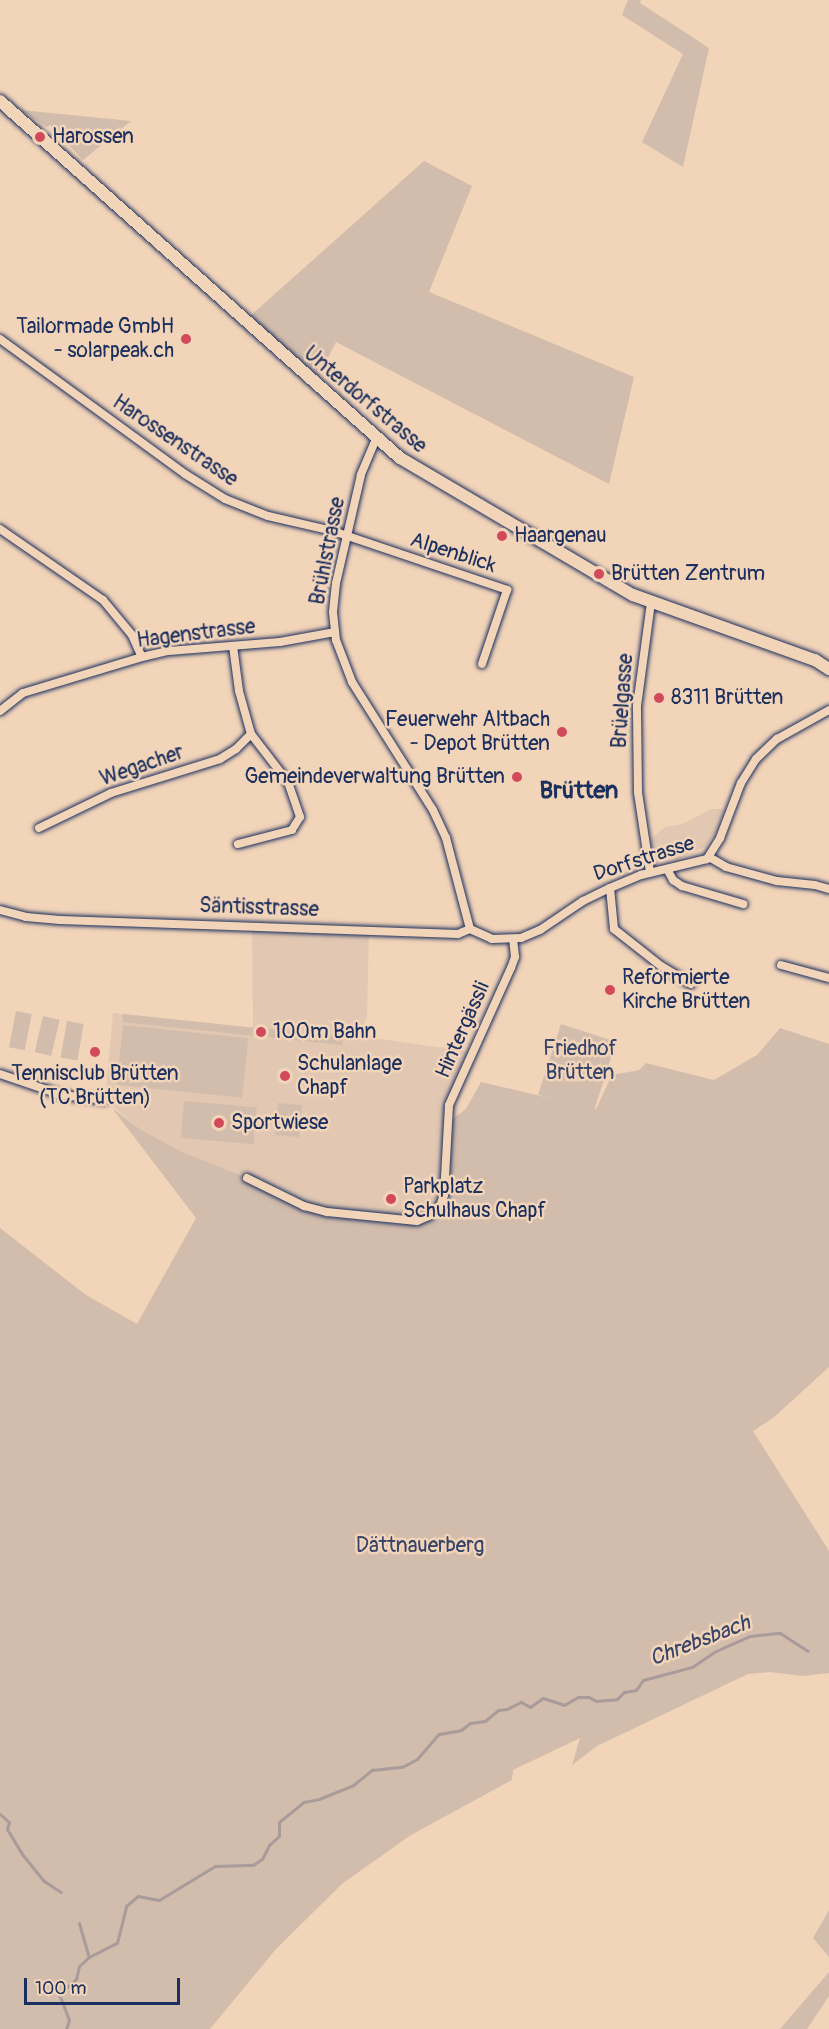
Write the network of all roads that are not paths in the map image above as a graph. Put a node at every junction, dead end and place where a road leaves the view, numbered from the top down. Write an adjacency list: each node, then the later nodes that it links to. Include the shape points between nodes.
1 (0, 101): 3 (street, Unterdorfstrasse)
2 (0, 339): 5 (street, Harossenstrasse, via 214,493 268,516)
3 (376, 439): 5 (street, Brühlstrasse, via 362,476); 6 (street, Unterdorfstrasse, via 431,478)
4 (0, 529): 9 (street, via 103,600 132,635)
5 (348, 536): 7 (street, Brühlstrasse, via 336,584); 10 (street, Alpenblick, via 507,590)
6 (651, 603): 11 (street, Unterdorfstrasse, via 815,660); 19 (street, Brüelgasse, via 637,706 638,793)
7 (335, 632): 8 (street, Hagenstrasse); 24 (street, Brühlstrasse, via 346,671 433,810 446,838)
8 (233, 646): 9 (street, Hagenstrasse); 14 (street, via 239,691)
9 (142, 657): 13 (street, Hagenstrasse, via 23,693)
10 (483, 664)
11 (829, 669)
12 (829, 710): 17 (street, Dorfstrasse, via 777,739 756,759)
13 (0, 711)
14 (251, 734): 15 (street, Wegacher, via 220,759 111,793); 16 (street, via 288,782 300,817 292,830)
15 (39, 828)
16 (238, 844)
17 (709, 857): 18 (street, Dorfstrasse); 21 (street, via 730,868 777,881)
18 (667, 869): 19 (street, Dorfstrasse); 22 (street, via 682,886)
19 (650, 872): 20 (street, Dorfstrasse)
20 (610, 888): 25 (street, Dorfstrasse, via 540,930); 28 (street, via 614,929)
21 (829, 889)
22 (743, 904)
23 (0, 910): 24 (street, Säntisstrasse, via 60,920 458,934)
24 (470, 929): 25 (street, Säntisstrasse, via 487,938)
25 (513, 939): 31 (street, Hintergässli, via 515,957 511,968 449,1105 444,1195 440,1206 429,1216 417,1221 327,1212 304,1206)
26 (781, 965): 27 (street)
27 (829, 978)
28 (691, 984)
29 (0, 1074): 30 (street, via 62,1095)
30 (105, 1100)
31 (247, 1178)

